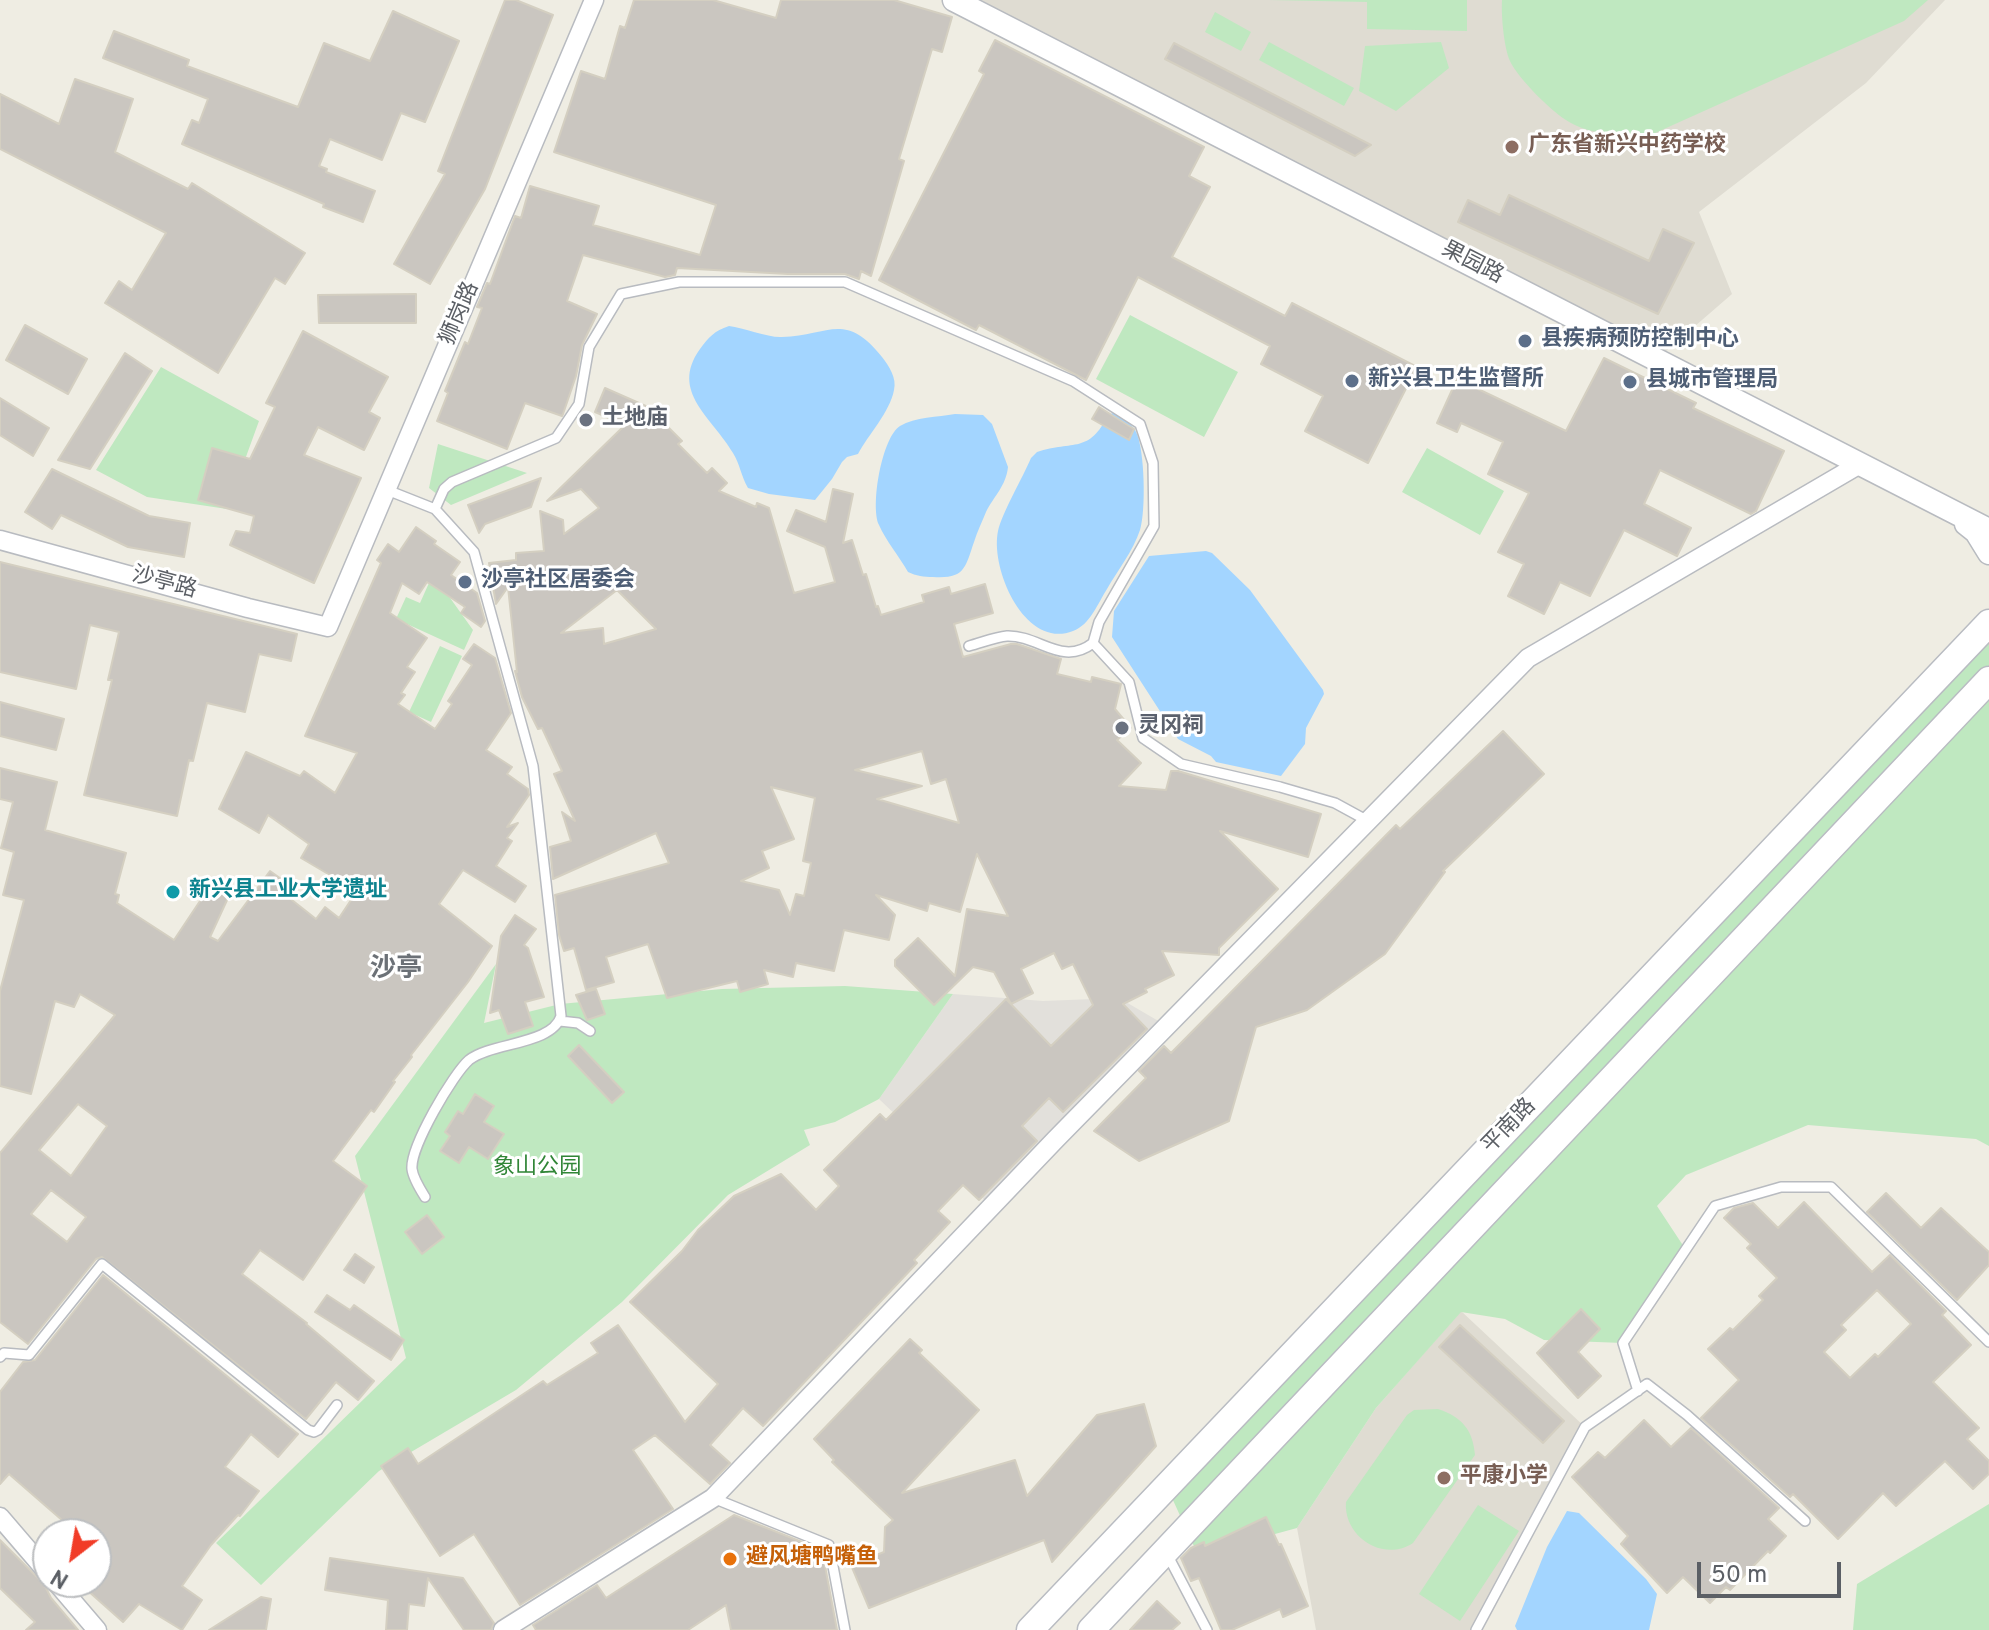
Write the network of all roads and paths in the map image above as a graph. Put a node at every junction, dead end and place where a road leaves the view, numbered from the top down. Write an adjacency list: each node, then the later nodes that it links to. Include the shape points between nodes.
1 (594, 0): 4 (street, 狮岗路)
2 (954, 0): 3 (street, 果园路)
3 (1860, 464): 6 (street, 果园路); 18 (street, via 1528,658)
4 (387, 490): 5 (lane); 13 (street, 狮岗路)
5 (435, 509): 14 (lane, via 452,482 556,438 579,404 589,347 621,294 679,282 845,282 1073,381 1140,424 1153,463 1154,526 1099,622); 19 (lane, via 474,552 533,766)
6 (1950, 510): 7 (street); 8 (street, 果园路); 10 (street, via 1976,532)
7 (1989, 518)
8 (1989, 530)
9 (0, 540): 13 (street, 沙亭路)
10 (1989, 553)
11 (1989, 605): 16 (street)
12 (1989, 623): 16 (main road, 平南路)
13 (328, 627)
14 (1093, 643): 15 (lane, via 1082,652 1057,651 1006,636); 18 (lane, via 1129,682 1143,738 1181,764 1335,803)
15 (969, 646)
16 (1964, 649): 35 (main road, 平南路)
17 (1989, 680): 29 (main road, 平南路)
18 (1368, 821): 26 (street)
19 (560, 1021): 20 (lane); 21 (lane, via 551,1031 480,1054 465,1065 418,1139 412,1170)
20 (590, 1031)
21 (425, 1197)
22 (1989, 1342): 24 (lane, via 1831,1187 1781,1187 1715,1206 1623,1343)
23 (0, 1357): 25 (lane, via 29,1355 102,1264 308,1430 318,1430)
24 (1638, 1391): 28 (lane, via 1647,1384 1687,1415); 38 (lane, via 1585,1427)
25 (337, 1405)
26 (713, 1498): 33 (street); 34 (lane, via 829,1545)
27 (0, 1517): 30 (street)
28 (1805, 1521)
29 (1166, 1551): 36 (main road, 平南路); 37 (lane)
30 (32, 1554)
31 (70, 1598): 32 (street)
32 (97, 1630)
33 (503, 1630)
34 (845, 1630)
35 (1030, 1630)
36 (1091, 1630)
37 (1207, 1630)
38 (1476, 1630)

